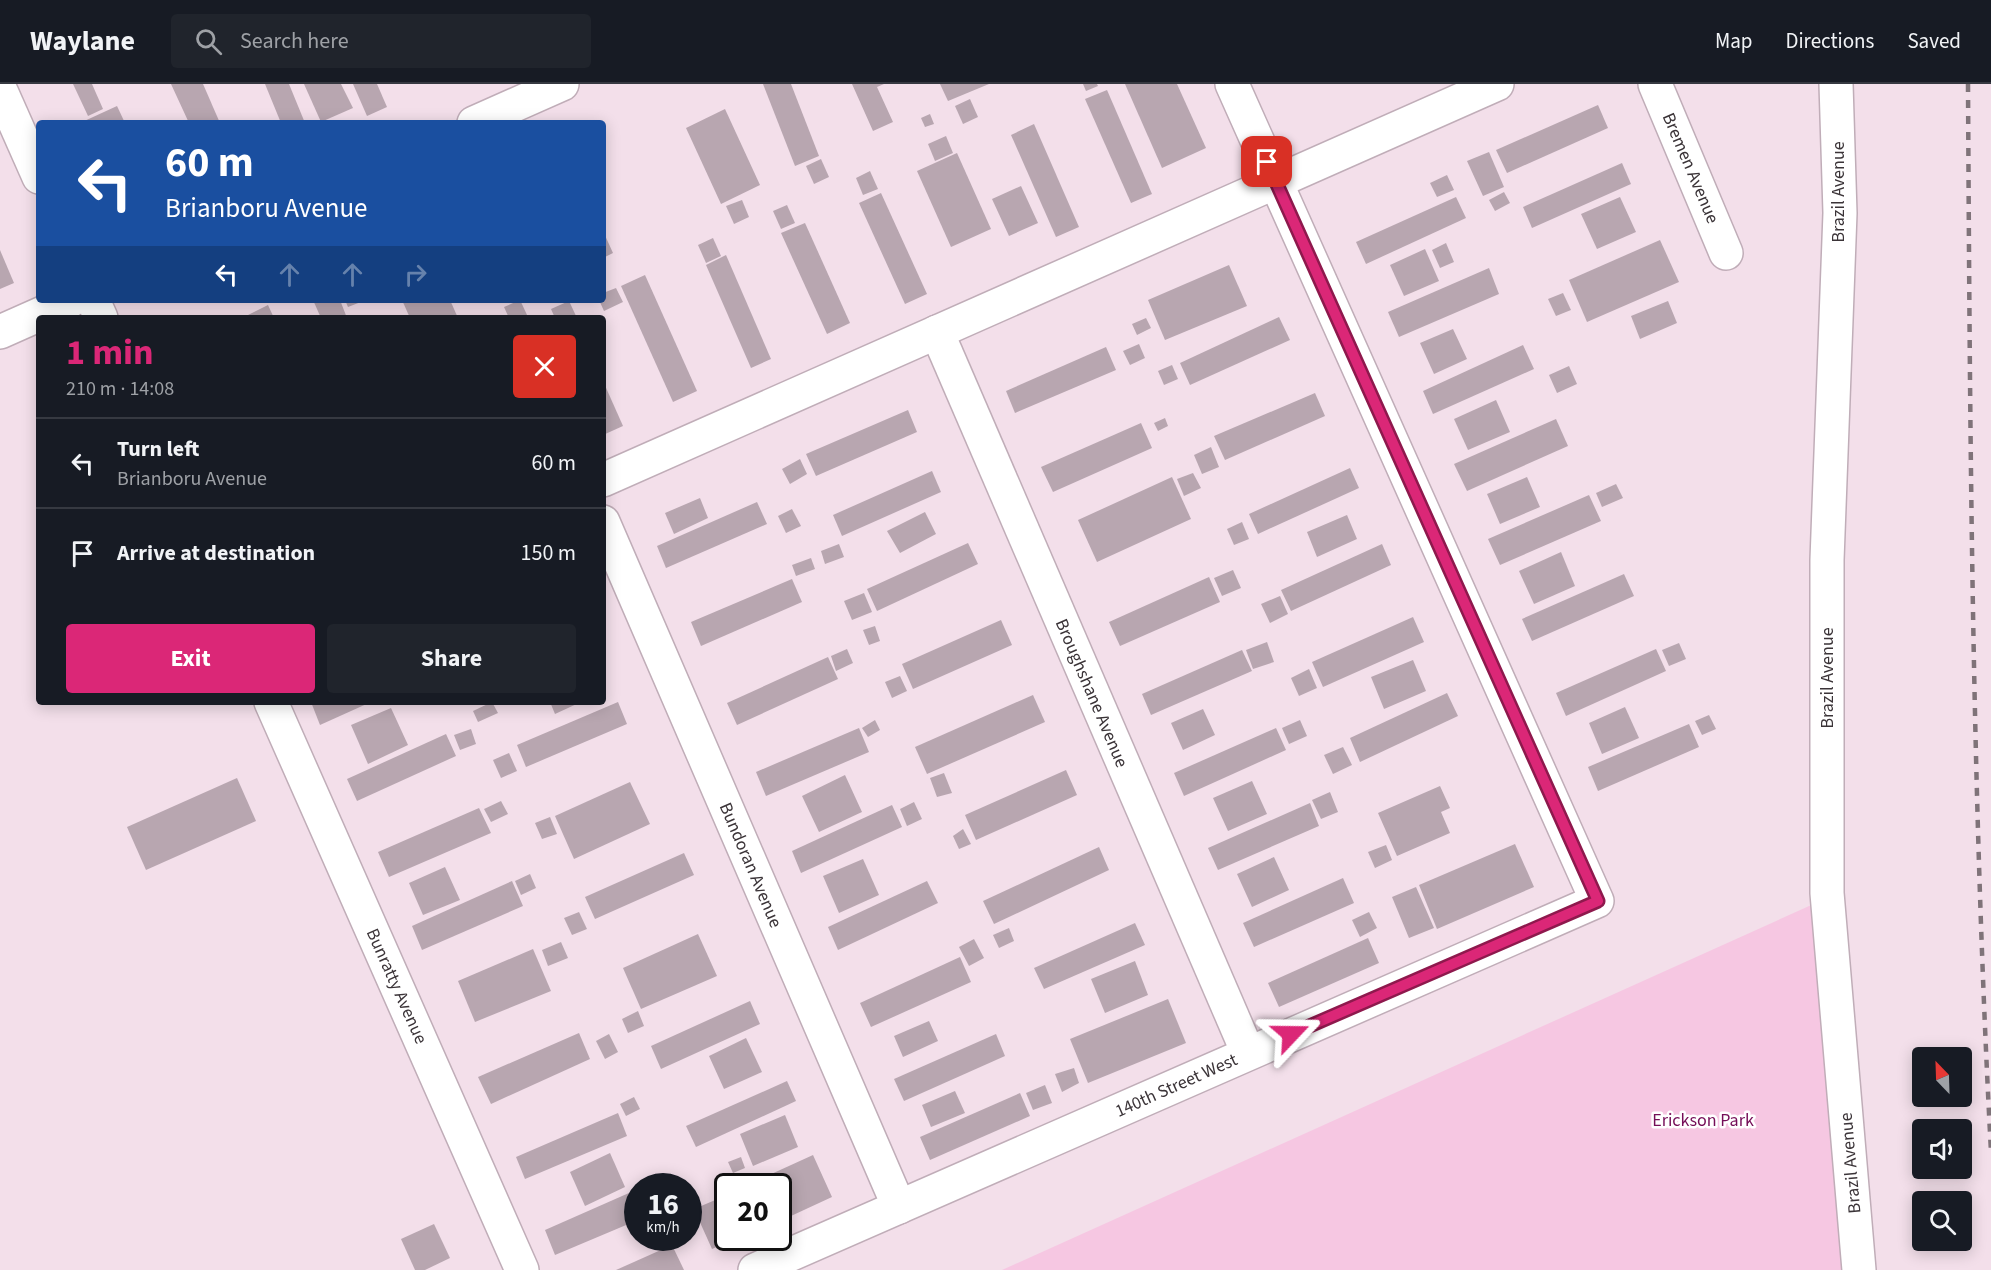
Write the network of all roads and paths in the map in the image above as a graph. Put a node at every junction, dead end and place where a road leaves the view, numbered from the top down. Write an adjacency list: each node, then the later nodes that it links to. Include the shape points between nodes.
1 (562, 84): 7 (street)
2 (1232, 84): 9 (street)
3 (1497, 84): 9 (street)
4 (1655, 84): 10 (street, Bremen Avenue)
5 (1836, 84): 23 (street, Brazil Avenue, via 1840,213 1827,560 1827,893)
6 (0, 89): 8 (street)
7 (481, 120)
8 (36, 170)
9 (1276, 182): 15 (street); 19 (street, 140th Street West, via 1598,901)
10 (1726, 253)
11 (65, 303): 12 (street)
12 (38, 315)
13 (36, 316): 14 (street)
14 (0, 332)
15 (937, 332): 16 (street); 19 (street, Broughshane Avenue)
16 (606, 479)
17 (606, 529): 20 (street, Bundoran Avenue)
18 (272, 705): 21 (street, Bunratty Avenue)
19 (1248, 1053): 20 (street, 140th Street West)
20 (899, 1207): 22 (street, 140th Street West)
21 (522, 1270)
22 (755, 1270)
23 (1859, 1270)

